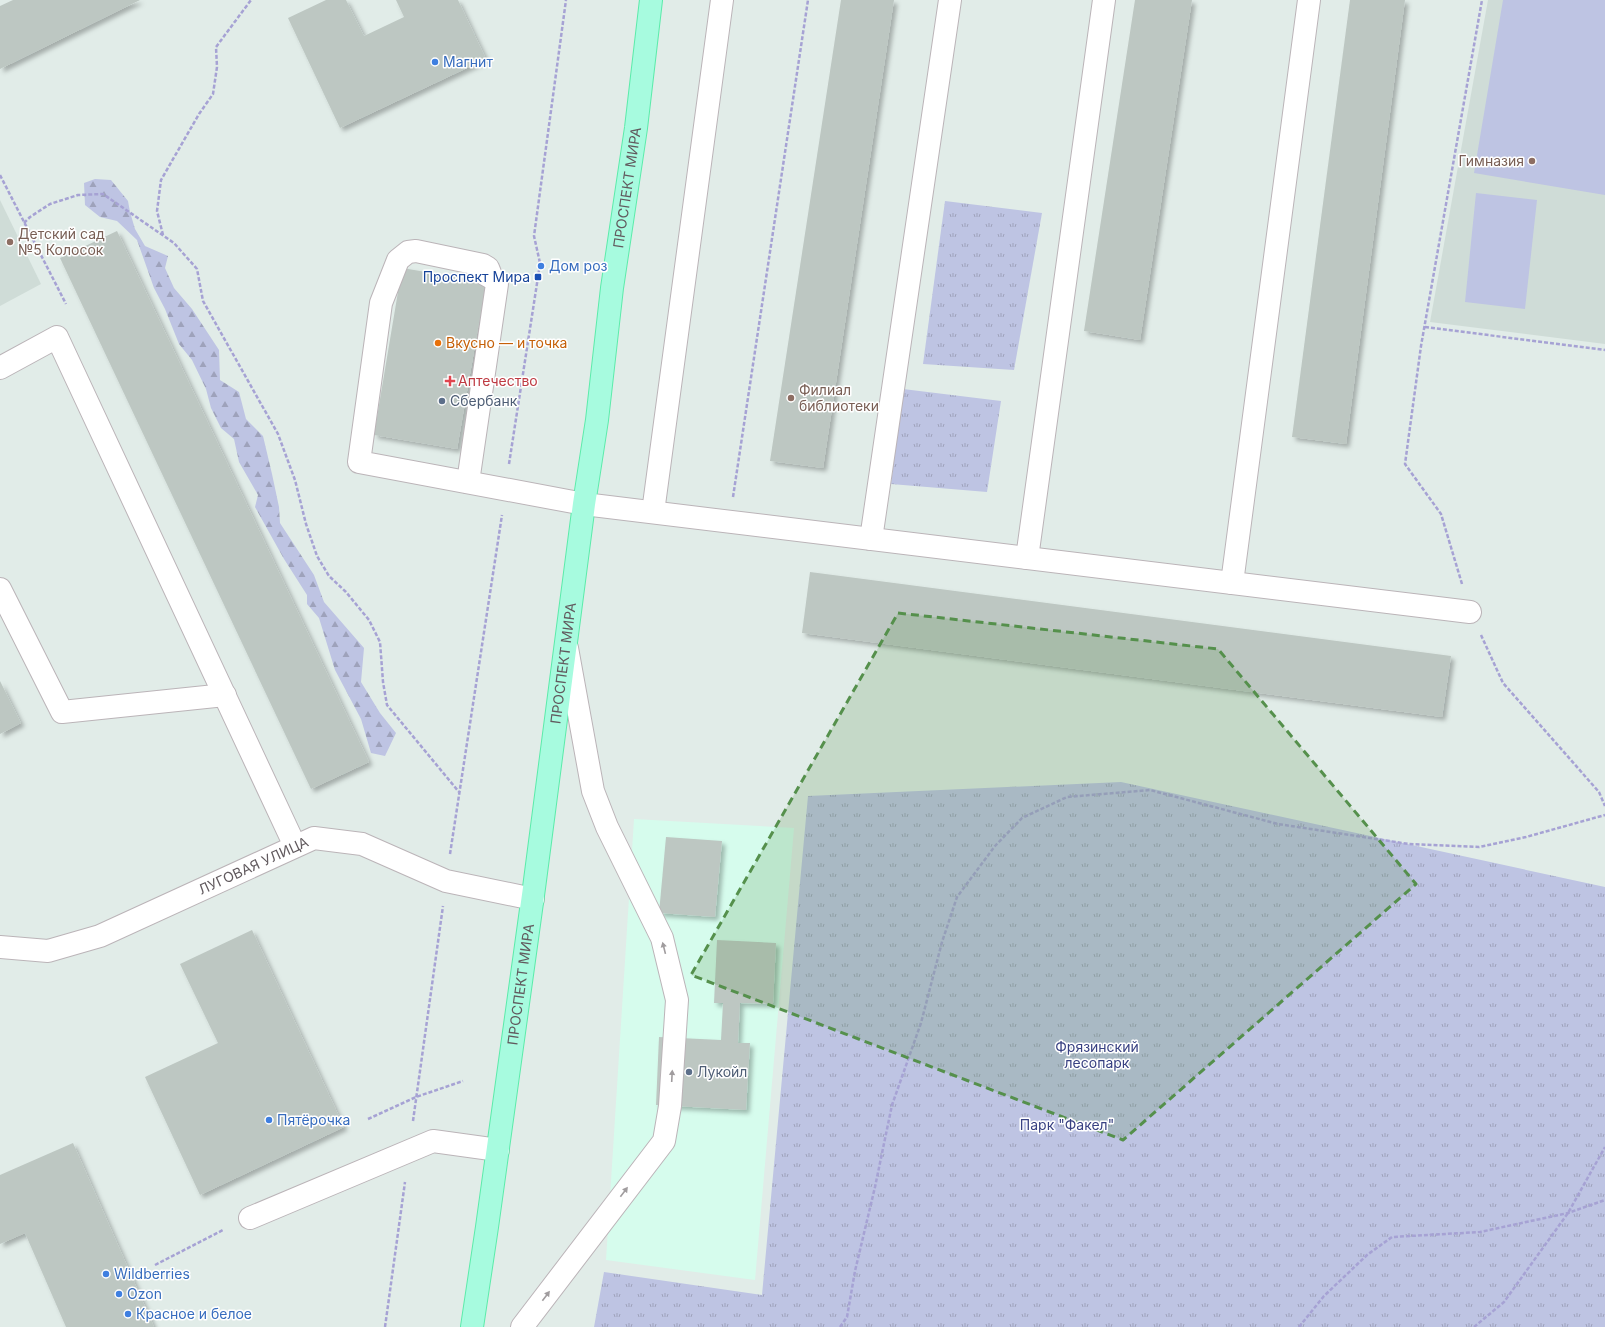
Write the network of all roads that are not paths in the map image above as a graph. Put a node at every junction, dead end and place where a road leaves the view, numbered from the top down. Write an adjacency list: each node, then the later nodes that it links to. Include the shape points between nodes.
1 (651, 0): 8 (main road, ПРОСПЕКТ МИРА)
2 (722, 0): 9 (street)
3 (950, 0): 10 (street)
4 (1104, 0): 11 (street)
5 (1309, 0): 12 (street)
6 (0, 368): 16 (street, via 57,337)
7 (468, 482): 7 (street, via 497,284 484,273 407,258 394,268 381,303 359,462); 8 (street)
8 (584, 504): 9 (street); 15 (main road, ПРОСПЕКТ МИРА)
9 (653, 512): 10 (street)
10 (871, 539): 11 (street)
11 (1027, 558): 12 (street)
12 (1232, 583): 14 (street)
13 (0, 589): 16 (street, via 62,712)
14 (1470, 612)
15 (566, 644): 18 (main road, ПРОСПЕКТ МИРА); 23 (street, one-way to 15, via 664,1141 670,1106 676,1000 662,938 607,827 593,791)
16 (225, 695): 17 (street)
17 (295, 846): 18 (street, ЛУГОВАЯ УЛИЦА, via 314,838 362,844 446,881); 19 (street, ЛУГОВАЯ УЛИЦА, via 100,936 48,951)
18 (533, 899): 20 (main road, ПРОСПЕКТ МИРА)
19 (0, 947)
20 (498, 1150): 21 (street, via 433,1141); 22 (main road, ПРОСПЕКТ МИРА)
21 (250, 1218)
22 (472, 1327)
23 (522, 1327)

